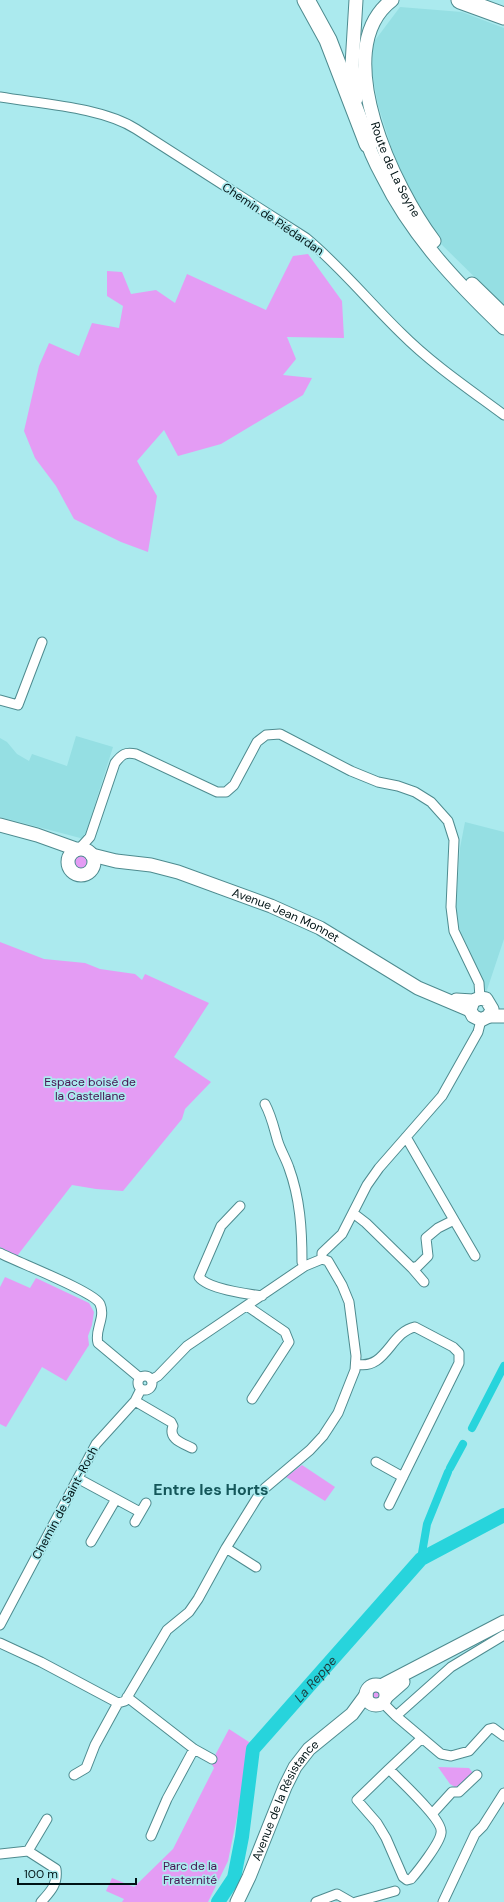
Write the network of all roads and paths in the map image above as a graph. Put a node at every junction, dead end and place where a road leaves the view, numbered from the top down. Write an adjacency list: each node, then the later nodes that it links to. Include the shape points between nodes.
1 (306, 0): 7 (highway, via 334,54)
2 (356, 0): 7 (main road, Route de La Seyne, via 352,44 353,78)
3 (392, 0): 8 (main road, Route de La Seyne, via 379,13 373,24 365,60 368,91 380,141 403,193 433,240 456,268)
4 (460, 0): 5 (highway)
5 (504, 16)
6 (0, 97): 10 (street, Chemin de Piédardan, via 87,111 123,121 306,238 433,363)
7 (368, 144): 9 (main road, Route de La Seyne, via 394,198 410,224 431,252)
8 (504, 315)
9 (504, 328)
10 (504, 415)
11 (42, 642): 12 (street, via 18,705)
12 (0, 700)
13 (0, 825): 14 (main road, via 48,839)
14 (81, 853): 15 (main road, Avenue Jean Monnet); 16 (main road, via 94,863); 16 (main road, Avenue Jean Monnet, via 69,868 75,874 84,875); 17 (street, via 90,836 115,763 122,754 136,754 217,792 226,792 234,785 257,742 266,735 280,734 352,771 378,782 415,792 431,802 448,821 454,840 450,907 454,931 479,983)
15 (116, 861): 16 (main road, Avenue Jean Monnet); 17 (main road, Avenue Jean Monnet, via 151,865 230,890 320,928 412,984 444,998)
16 (91, 870)
17 (481, 1008): 18 (main road, Avenue Jean Monnet); 19 (main road, Avenue Jean Monnet); 21 (street, via 478,1032 442,1096)
18 (504, 1010)
19 (504, 1016)
20 (265, 1104): 28 (street, via 298,1197 302,1262)
21 (406, 1137): 23 (street, via 367,1185); 24 (street)
22 (240, 1206): 31 (street, via 221,1226 199,1277 208,1284)
23 (353, 1213): 27 (street); 29 (street)
24 (454, 1220): 26 (street); 29 (street, via 426,1238 428,1256)
25 (0, 1253): 34 (street, via 96,1298 100,1303 102,1318 96,1337 98,1343)
26 (475, 1256)
27 (326, 1257): 28 (street); 33 (street, via 349,1302)
28 (305, 1266): 31 (street)
29 (412, 1268): 30 (street)
30 (424, 1282)
31 (262, 1296): 32 (street)
32 (247, 1306): 35 (street, via 187,1346); 37 (street, via 285,1332 289,1342)
33 (356, 1364): 41 (street, via 361,1366 374,1363 408,1328 415,1327 453,1347 459,1353 459,1363); 49 (street, via 338,1413 323,1436 256,1498)
34 (140, 1378): 35 (street, via 146,1376); 36 (street, via 138,1383)
35 (151, 1380): 36 (street, via 151,1388 145,1391)
36 (141, 1389): 38 (street, Chemin de Saint-Roch)
37 (252, 1400)
38 (135, 1401): 39 (street, via 171,1422 174,1438); 42 (street, Chemin de Saint-Roch, via 103,1435)
39 (192, 1448)
40 (376, 1462): 41 (street)
41 (402, 1477): 45 (street)
42 (79, 1479): 43 (street); 52 (street, Chemin de Saint-Roch)
43 (116, 1499): 46 (street); 48 (street)
44 (146, 1503): 46 (street)
45 (389, 1505)
46 (140, 1512): 47 (street)
47 (135, 1522)
48 (91, 1542)
49 (226, 1548): 50 (street); 56 (street, via 198,1599 189,1612 167,1630)
50 (256, 1567)
51 (504, 1622): 57 (main road, Avenue de la Résistance, via 439,1655)
52 (0, 1626)
53 (504, 1626): 57 (main road, Avenue de la Résistance)
54 (504, 1635): 59 (street, via 451,1667)
55 (0, 1643): 58 (street, via 42,1662)
56 (127, 1697): 58 (street); 62 (street)
57 (378, 1697): 59 (street); 75 (main road, Avenue de la Résistance, via 352,1714 309,1749 295,1767)
58 (118, 1703): 65 (street, via 95,1745 86,1768)
59 (396, 1716): 61 (street)
60 (504, 1736): 61 (street, via 494,1728 489,1729 469,1751 451,1756 441,1754)
61 (422, 1738): 64 (street)
62 (194, 1749): 63 (street); 70 (street, via 167,1799)
63 (212, 1759)
64 (389, 1769): 68 (street); 68 (street, via 357,1800 377,1823 403,1877 407,1880 416,1873 442,1834 441,1827)
65 (74, 1775)
66 (477, 1776): 68 (street, via 459,1792 452,1792)
67 (504, 1793): 79 (street, via 475,1834)
68 (432, 1814)
69 (47, 1819): 71 (street)
70 (151, 1836)
71 (28, 1851): 72 (street); 74 (street, via 56,1869 57,1880 54,1887)
72 (0, 1854)
73 (395, 1891): 78 (street)
74 (41, 1902)
75 (237, 1902)
76 (316, 1902): 77 (street, via 337,1894)
77 (351, 1902)
78 (356, 1902)
79 (443, 1902)

